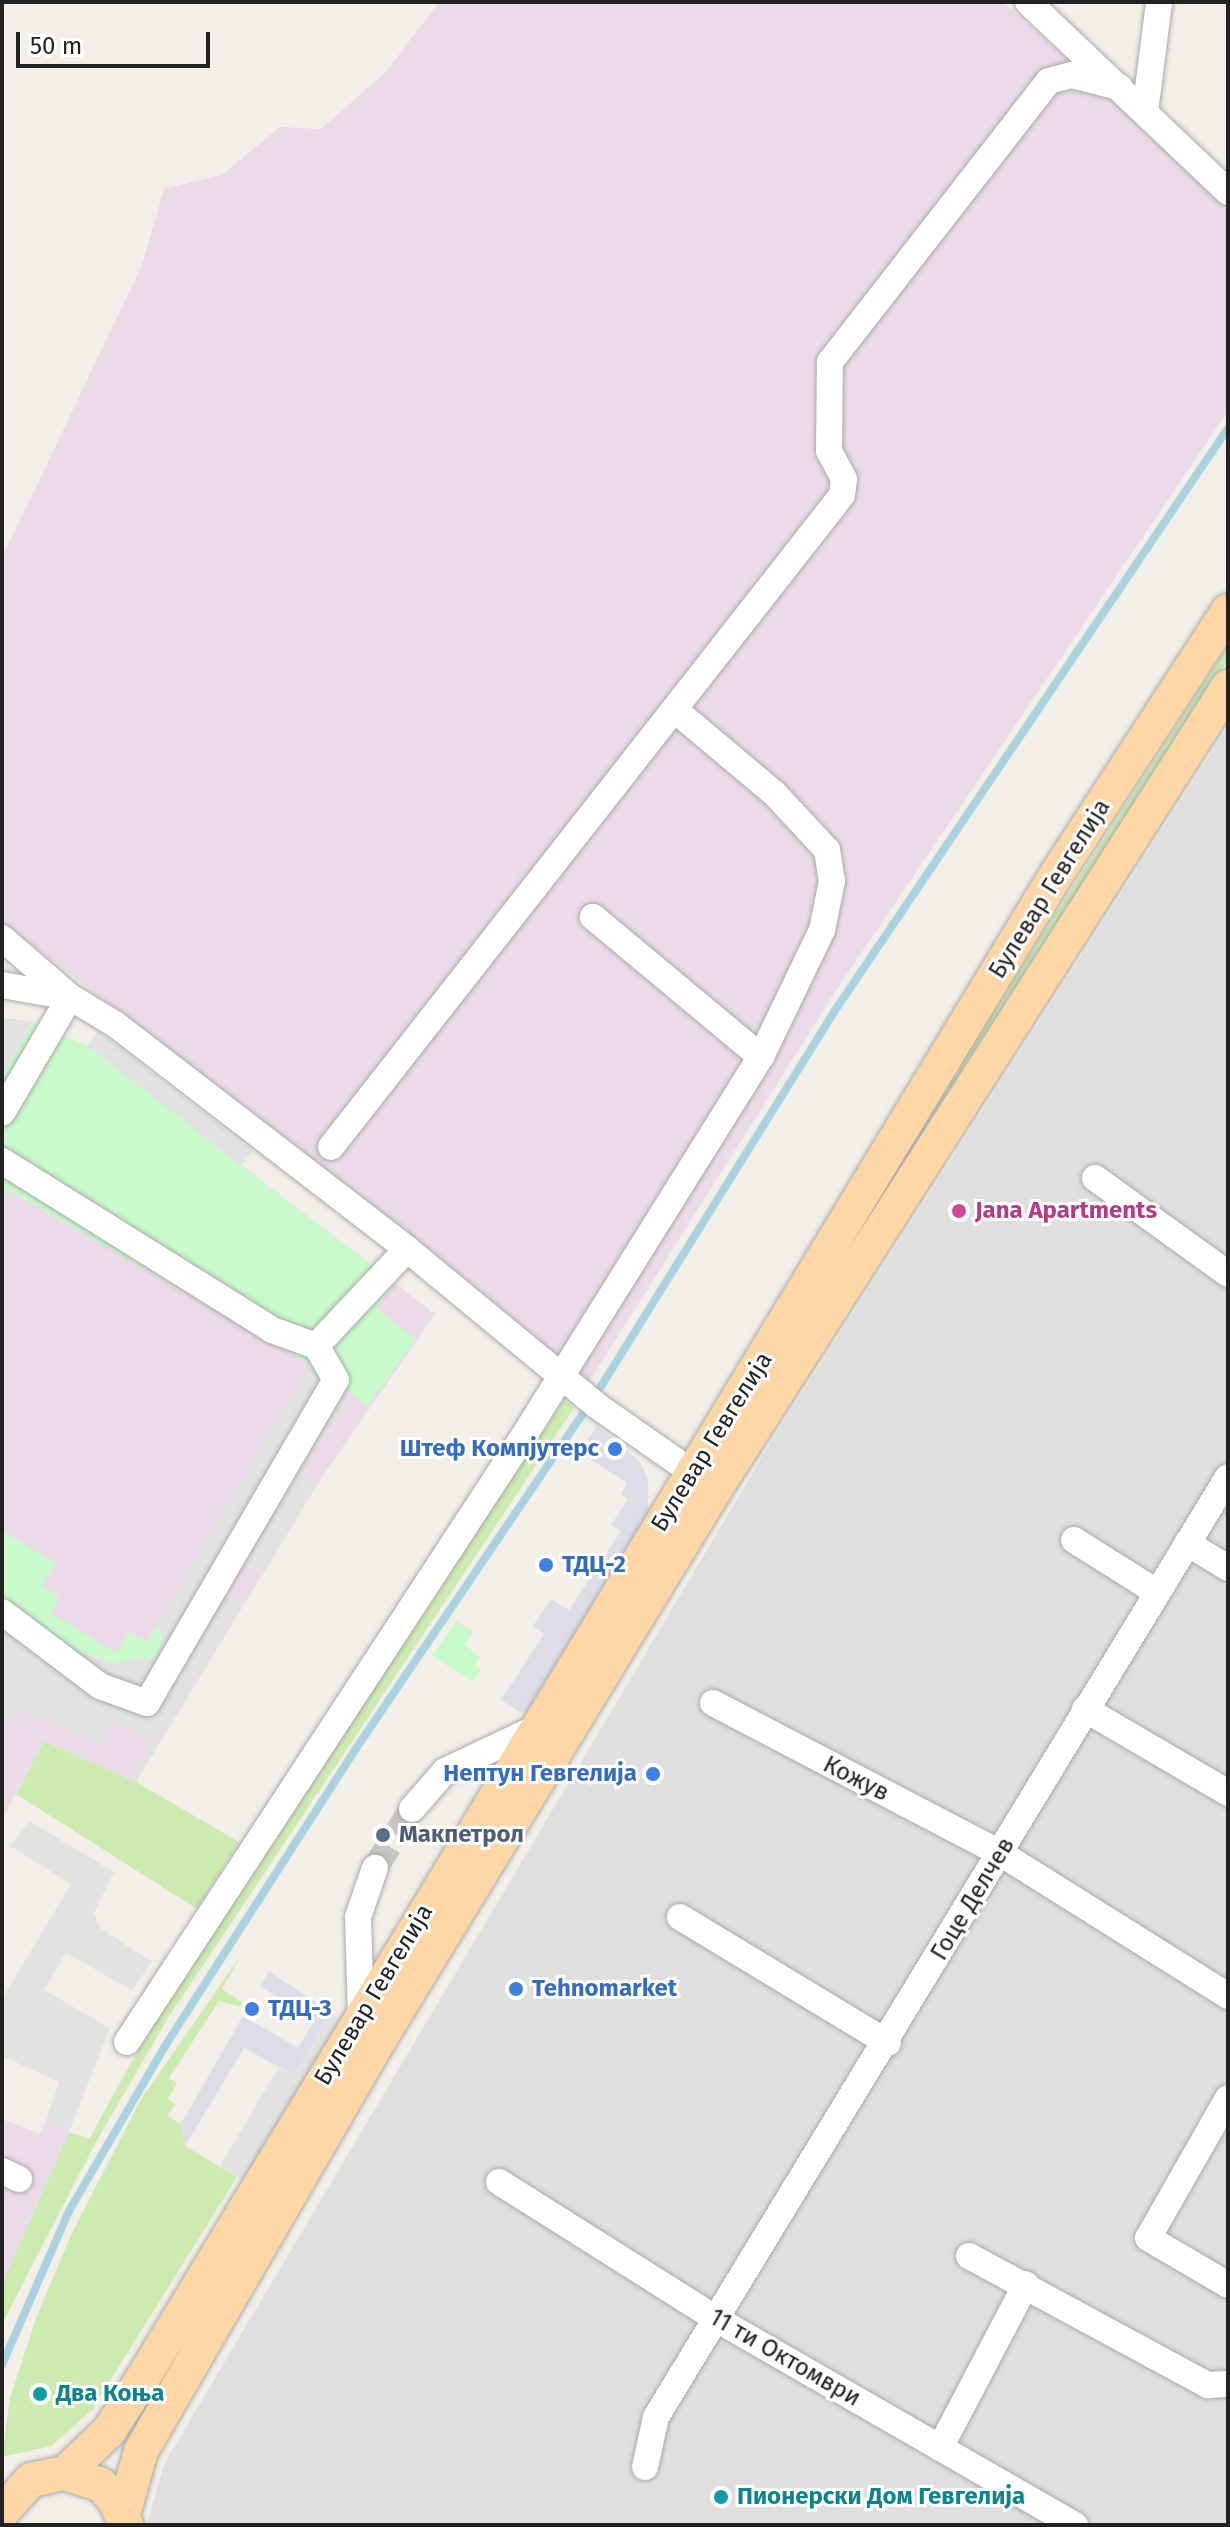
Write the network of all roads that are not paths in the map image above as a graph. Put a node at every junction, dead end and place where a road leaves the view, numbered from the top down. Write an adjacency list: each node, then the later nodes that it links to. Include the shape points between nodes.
1 (1028, 2): 3 (street)
2 (1159, 2): 4 (street)
3 (1119, 87): 4 (street); 8 (street, via 1072,75 1049,81 830,362 829,451 844,479 842,495)
4 (1145, 112): 5 (street)
5 (1228, 192)
6 (1228, 611): 23 (main road, Булевар Гевгелија, via 1048,888)
7 (1228, 687): 23 (main road, Булевар Гевгелија)
8 (675, 710): 13 (street, via 774,793 827,850 832,881 822,930); 15 (street)
9 (593, 917): 13 (street)
10 (2, 938): 12 (street)
11 (2, 985): 12 (street)
12 (70, 997): 14 (street); 18 (street, via 115,1024)
13 (761, 1057): 21 (street)
14 (2, 1113)
15 (331, 1147)
16 (2, 1161): 20 (street, via 272,1330)
17 (1095, 1178): 19 (street)
18 (407, 1249): 20 (street); 21 (street)
19 (1228, 1274)
20 (316, 1346): 28 (street, via 336,1380 147,1703 100,1686)
21 (559, 1375): 23 (street); 39 (street)
22 (1228, 1477): 25 (street, Гоце Делчев)
23 (704, 1481): 31 (main road, Булевар Гевгелија); 53 (main road, Булевар Гевгелија, via 141,2451)
24 (1074, 1540): 27 (street)
25 (1187, 1543): 26 (street); 27 (street, Гоце Делчев)
26 (1228, 1568)
27 (1155, 1591): 30 (street, Гоце Делчев)
28 (2, 1612)
29 (713, 1703): 34 (street, Кожув)
30 (1085, 1709): 32 (street); 34 (street, Гоце Делчев)
31 (532, 1730): 33 (street, via 445,1771); 38 (main road, Булевар Гевгелија)
32 (1228, 1793)
33 (412, 1809)
34 (1000, 1853): 37 (street, Кожув); 40 (street, Гоце Делчев)
35 (375, 1868): 38 (street, via 358,1917)
36 (680, 1917): 40 (street)
37 (1228, 1996)
38 (361, 2017): 50 (main road, Булевар Гевгелија, via 120,2415)
39 (127, 2042)
40 (888, 2043): 46 (street, Гоце Делчев)
41 (1228, 2098): 45 (street, via 1148,2238)
42 (499, 2182): 46 (street, 11 ти Октомври)
43 (969, 2256): 44 (street)
44 (1026, 2284): 47 (street, via 1208,2385); 48 (street)
45 (1228, 2285)
46 (718, 2320): 48 (street, 11 ти Октомври); 49 (street, Гоце Делчев, via 656,2417)
47 (1228, 2384)
48 (940, 2448): 54 (street, 11 ти Октомври)
49 (645, 2467)
50 (65, 2473): 51 (main road); 53 (main road, via 101,2485)
51 (16, 2479): 52 (main road)
52 (2, 2512)
53 (124, 2520)
54 (1075, 2525)

